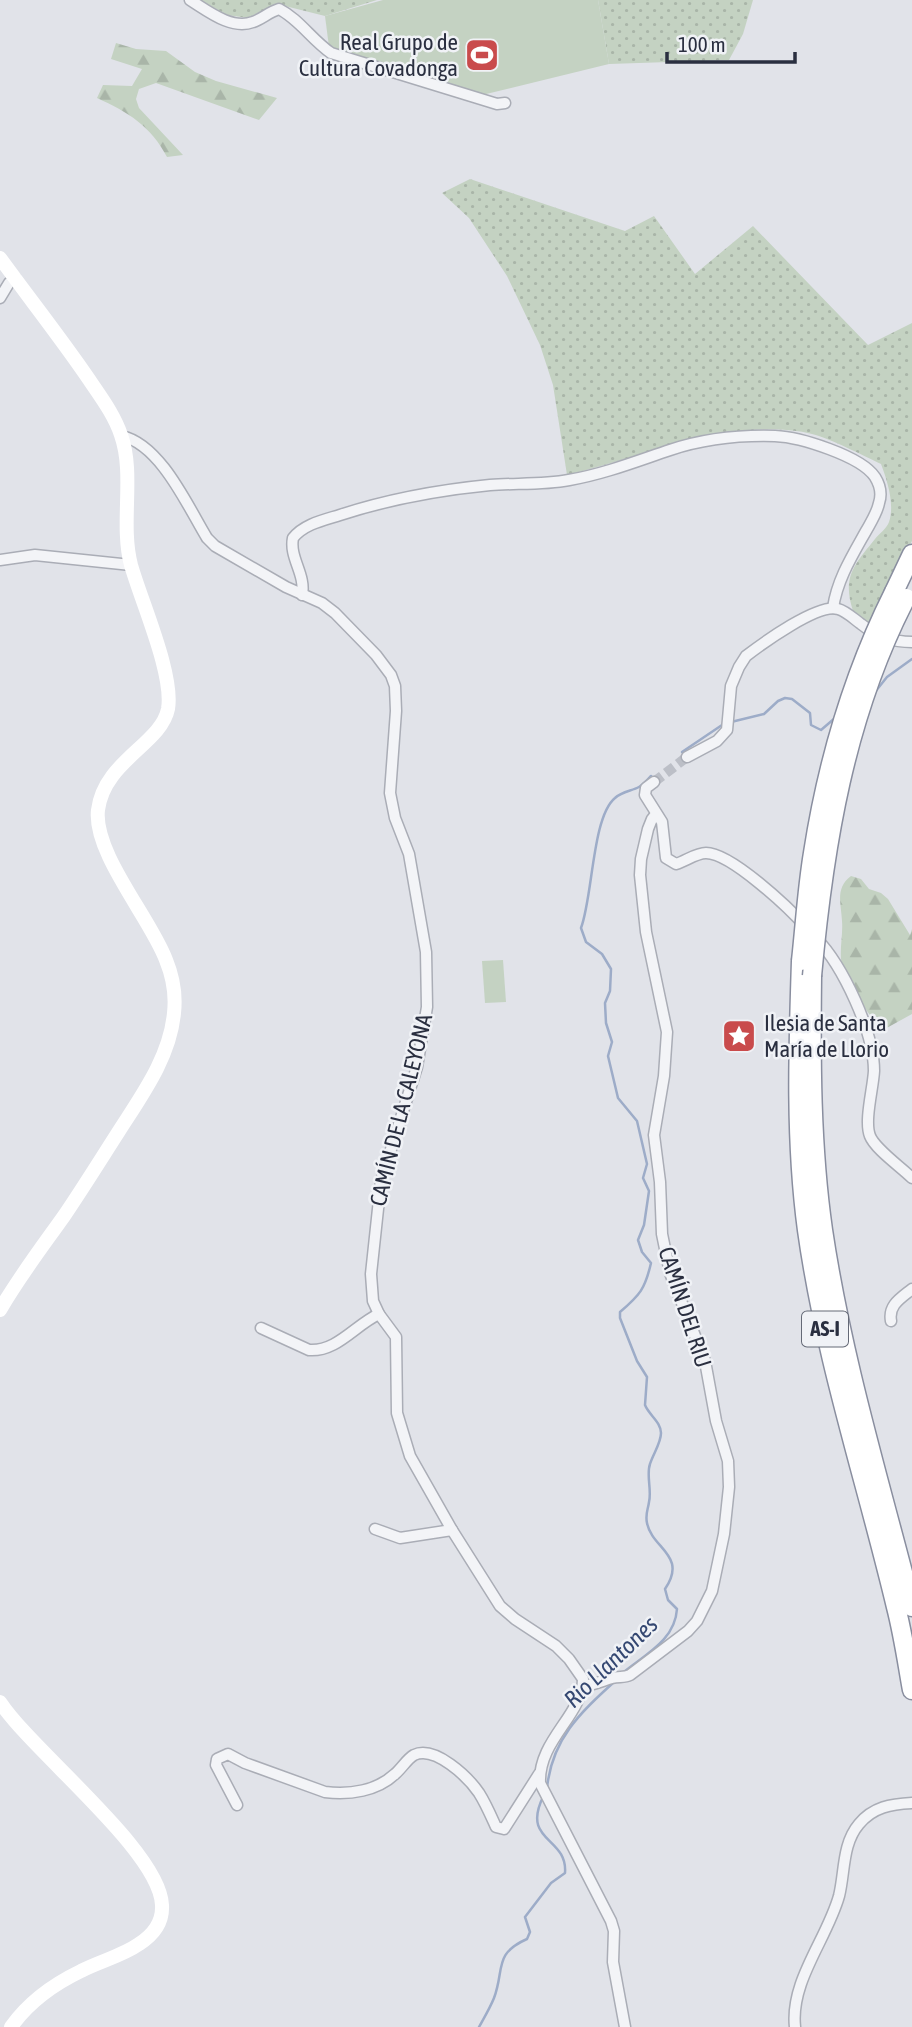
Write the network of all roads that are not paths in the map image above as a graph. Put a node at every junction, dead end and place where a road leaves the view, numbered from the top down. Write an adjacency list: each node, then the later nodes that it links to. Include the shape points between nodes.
1 (190, 0): 2 (street, via 241,24 279,9 331,53)
2 (505, 103)
3 (0, 258): 4 (street)
4 (15, 278): 5 (street); 6 (street, via 110,410)
5 (0, 298)
6 (122, 436): 9 (street); 11 (street, CAMÍN DE LA CALEYONA, via 141,446 169,472 215,546)
7 (912, 554): 10 (highway, AS-I)
8 (0, 560): 9 (street, via 35,555)
9 (131, 565): 19 (street, via 164,667 168,712 113,774 97,811 108,852 166,958 174,986 174,1013 151,1078)
10 (904, 592): 25 (highway, AS-I, bridge, via 869,682 842,774 820,887 812,976 811,1070 823,1230 853,1385); 27 (highway, AS-I, bridge, via 859,672 828,773 801,961 797,1072 802,1184 821,1309 897,1609)
11 (302, 595): 12 (street, via 293,538 305,528 379,503 488,485 571,480 673,449 748,436 784,436 828,448 862,464 880,487 879,504 839,582); 20 (street, CAMÍN DE LA CALEYONA, via 335,613 376,655 395,686 390,793 409,854 428,964 426,1024 381,1181 371,1289)
12 (833, 608): 13 (street, via 882,637); 14 (street, via 814,613 746,656 731,686 723,736)
13 (912, 642)
14 (687, 757)
15 (654, 782): 16 (street, via 645,794)
16 (656, 814): 17 (street, via 662,822 666,858 671,862 704,853 729,861 825,947 852,997 873,1059 870,1137); 26 (street, CAMÍN DEL RIU, via 648,829 640,875 646,932 667,1032 654,1135 662,1234 670,1273 705,1361 729,1487 712,1591 697,1621 619,1677)
17 (912, 1178)
18 (912, 1289): 21 (street, via 892,1306)
19 (0, 1310)
20 (379, 1314): 22 (street, via 344,1339 316,1351); 24 (street, CAMÍN DE LA CALEYONA, via 396,1337 397,1413 403,1439)
21 (891, 1321)
22 (261, 1328)
23 (375, 1529): 24 (street, via 400,1538)
24 (452, 1531): 26 (street, CAMÍN DE LA CALEYONA, via 500,1606 556,1646 580,1672)
25 (912, 1607)
26 (583, 1686): 29 (street, via 547,1751)
27 (912, 1690)
28 (0, 1702): 32 (street, via 139,1856 162,1903 162,1916 147,1938 52,1988)
29 (540, 1774): 31 (street, via 504,1829 496,1827 475,1788 439,1755 419,1753 377,1787 336,1793 222,1755 216,1765); 33 (street, via 542,1787 611,1921)
30 (912, 1803): 34 (street, via 875,1810 852,1835 838,1898 797,1996)
31 (237, 1805)
32 (11, 2027)
33 (625, 2027)
34 (795, 2027)

